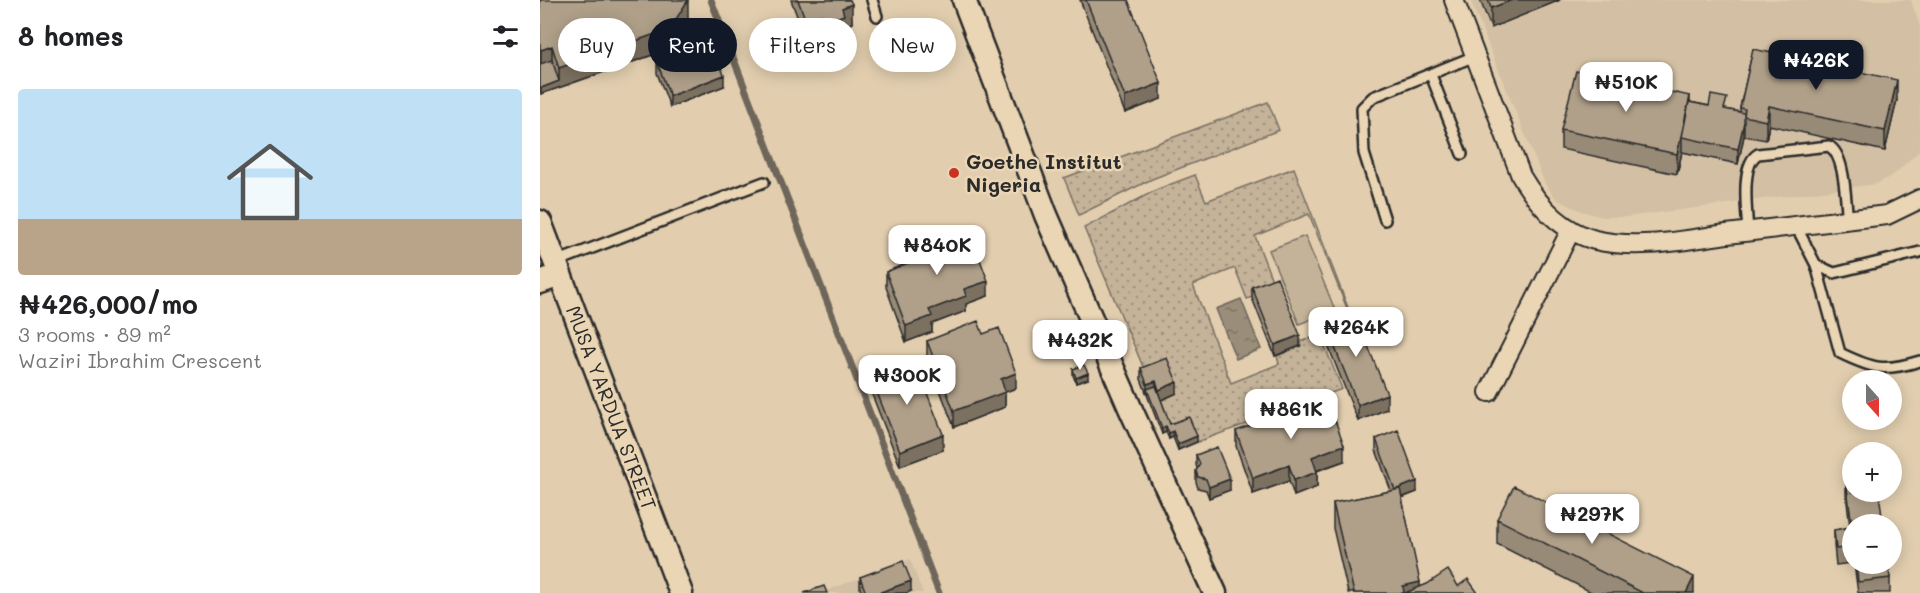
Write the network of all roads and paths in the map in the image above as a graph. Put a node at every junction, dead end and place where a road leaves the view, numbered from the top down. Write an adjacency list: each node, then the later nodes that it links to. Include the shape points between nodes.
1 (872, 0): 4 (lane)
2 (964, 0): 22 (street, via 1046,215)
3 (1454, 0): 5 (street)
4 (877, 16)
5 (1475, 56): 6 (lane); 14 (street, via 1521,176 1534,199)
6 (1431, 75): 7 (lane); 10 (lane, via 1373,97 1362,108 1364,153)
7 (1461, 154)
8 (764, 182): 18 (lane)
9 (1920, 199): 11 (street, via 1887,215)
10 (1385, 220)
11 (1848, 220): 13 (street); 15 (lane, via 1840,158 1829,146 1758,154 1747,167)
12 (540, 222): 18 (street, MUSA YARDUA STREET)
13 (1796, 226): 15 (street); 17 (lane)
14 (1571, 230): 15 (street, via 1594,239 1644,245); 20 (street)
15 (1748, 232)
16 (1920, 252): 17 (lane, via 1834,273)
17 (1816, 265): 19 (lane, via 1840,353 1863,364 1892,369)
18 (552, 273): 21 (street, MUSA YARDUA STREET)
19 (1920, 361)
20 (1489, 392)
21 (681, 593)
22 (1215, 593)

